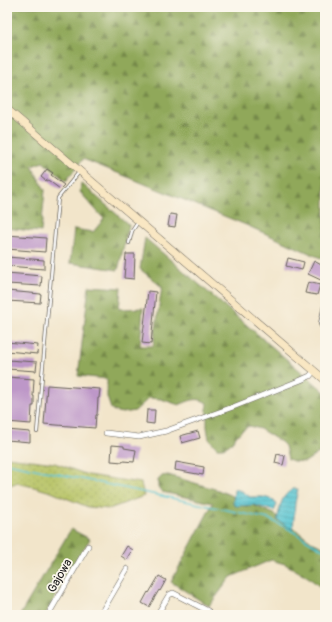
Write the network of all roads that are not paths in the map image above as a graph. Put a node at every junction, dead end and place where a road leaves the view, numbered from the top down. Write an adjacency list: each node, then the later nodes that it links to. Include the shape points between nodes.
1 (7, 109): 2 (street)
2 (80, 172): 3 (street); 9 (lane, via 58,198)
3 (138, 222): 4 (lane); 7 (street)
4 (129, 243)
5 (325, 301): 6 (lane, via 320,324)
6 (325, 333)
7 (314, 371): 8 (street); 10 (street, via 301,380 166,431 139,437)
8 (324, 379)
9 (36, 432)
10 (106, 434)
11 (88, 546): 14 (street, Gajowa)
12 (127, 569): 15 (street)
13 (208, 611): 16 (street, via 173,593 169,595)
14 (48, 615)
15 (100, 615)
16 (157, 615)

